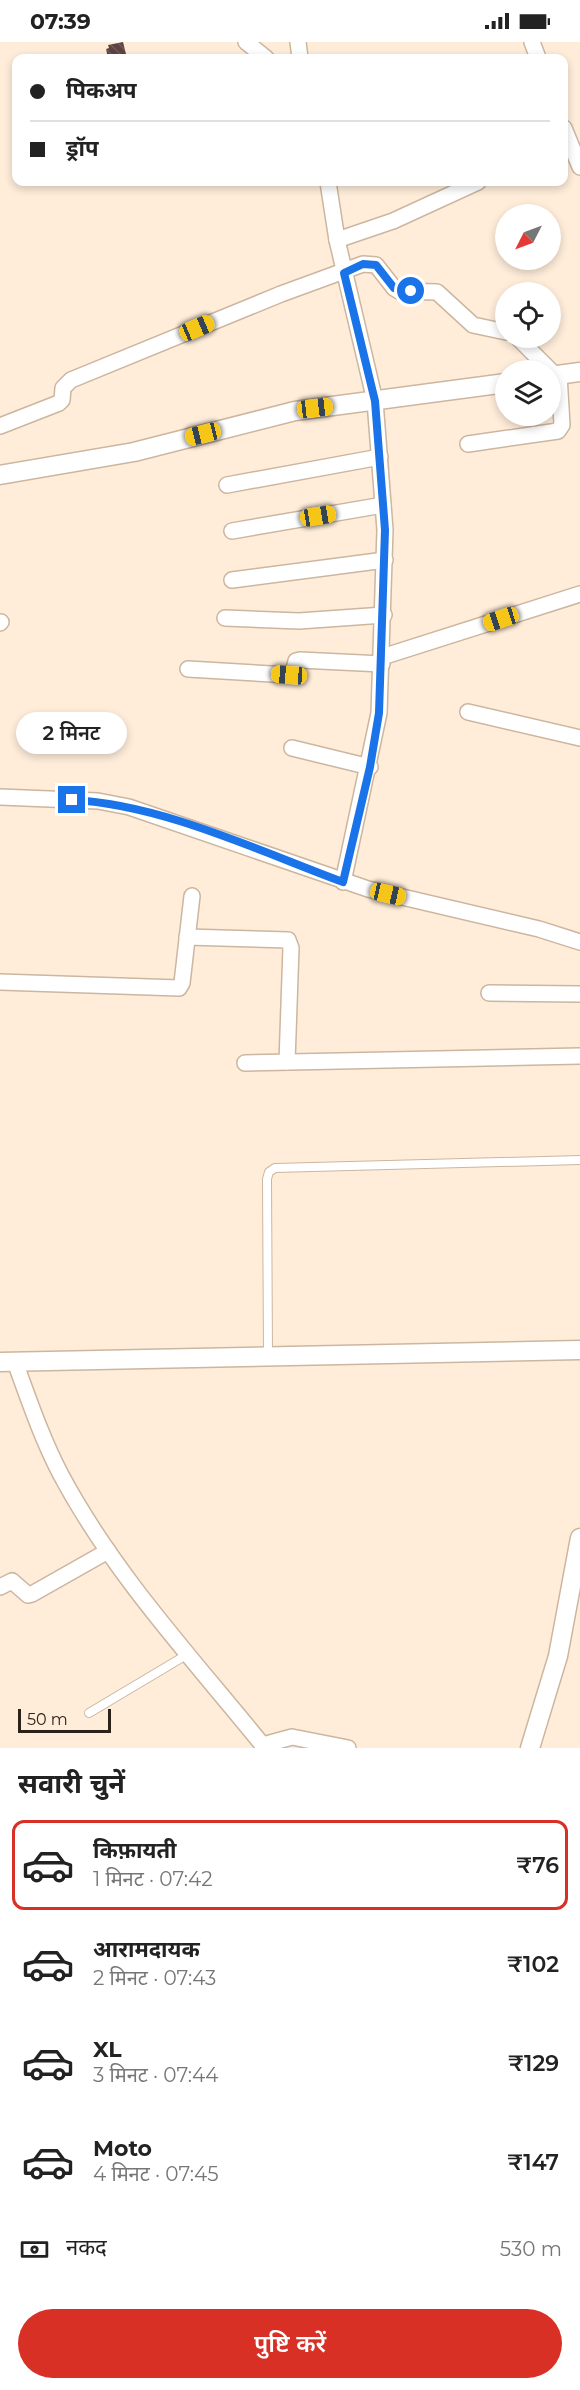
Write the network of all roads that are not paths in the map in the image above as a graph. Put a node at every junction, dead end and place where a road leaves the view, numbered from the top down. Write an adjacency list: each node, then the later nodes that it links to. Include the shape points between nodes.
1 (246, 42): 2 (street)
2 (261, 54)
3 (568, 142): 4 (street)
4 (580, 167)
5 (329, 186): 7 (street)
6 (469, 186): 7 (street, via 393,221)
7 (337, 240): 8 (street)
8 (344, 273): 9 (street, via 363,264 376,265 394,288 437,292 473,325); 15 (street); 17 (street, via 281,294 71,380 63,388 59,403)
9 (495, 330)
10 (528, 348): 11 (street)
11 (539, 360)
12 (580, 372): 13 (street)
13 (561, 375)
14 (495, 385): 15 (street)
15 (375, 401): 19 (street); 20 (street, via 295,411 134,452)
16 (561, 418): 18 (street, via 558,431)
17 (0, 426)
18 (468, 444)
19 (380, 457): 21 (street); 22 (street)
20 (0, 475)
21 (227, 484)
22 (383, 506): 23 (street); 24 (street)
23 (232, 531)
24 (385, 560): 25 (street); 27 (street)
25 (232, 580)
26 (580, 594): 29 (street)
27 (384, 615): 28 (street, via 299,621); 29 (street)
28 (225, 618)
29 (382, 660): 30 (street, via 300,660 289,675); 34 (street)
30 (188, 669)
31 (468, 712): 32 (street)
32 (580, 738)
33 (292, 748): 34 (street)
34 (370, 767): 36 (street)
35 (0, 797): 36 (street, via 98,801 129,807)
36 (343, 882): 39 (street)
37 (192, 896): 38 (street)
38 (187, 937): 40 (street, via 179,988); 44 (street, via 288,940 291,948)
39 (580, 942)
40 (0, 981)
41 (489, 993): 42 (street)
42 (580, 994)
43 (580, 1056): 44 (street)
44 (287, 1062): 45 (street)
45 (245, 1063)
46 (580, 1160): 48 (lane, via 275,1168 267,1179)
47 (580, 1350): 48 (street)
48 (268, 1356): 49 (street)
49 (8, 1362): 51 (street, via 50,1452)
50 (580, 1538): 57 (street, via 558,1656)
51 (108, 1551): 52 (street, via 32,1594 28,1595 12,1581); 53 (street)
52 (0, 1587)
53 (188, 1654): 54 (lane); 55 (street)
54 (89, 1713)
55 (264, 1747): 56 (street, via 292,1737)
56 (348, 1748)
57 (530, 1748)

